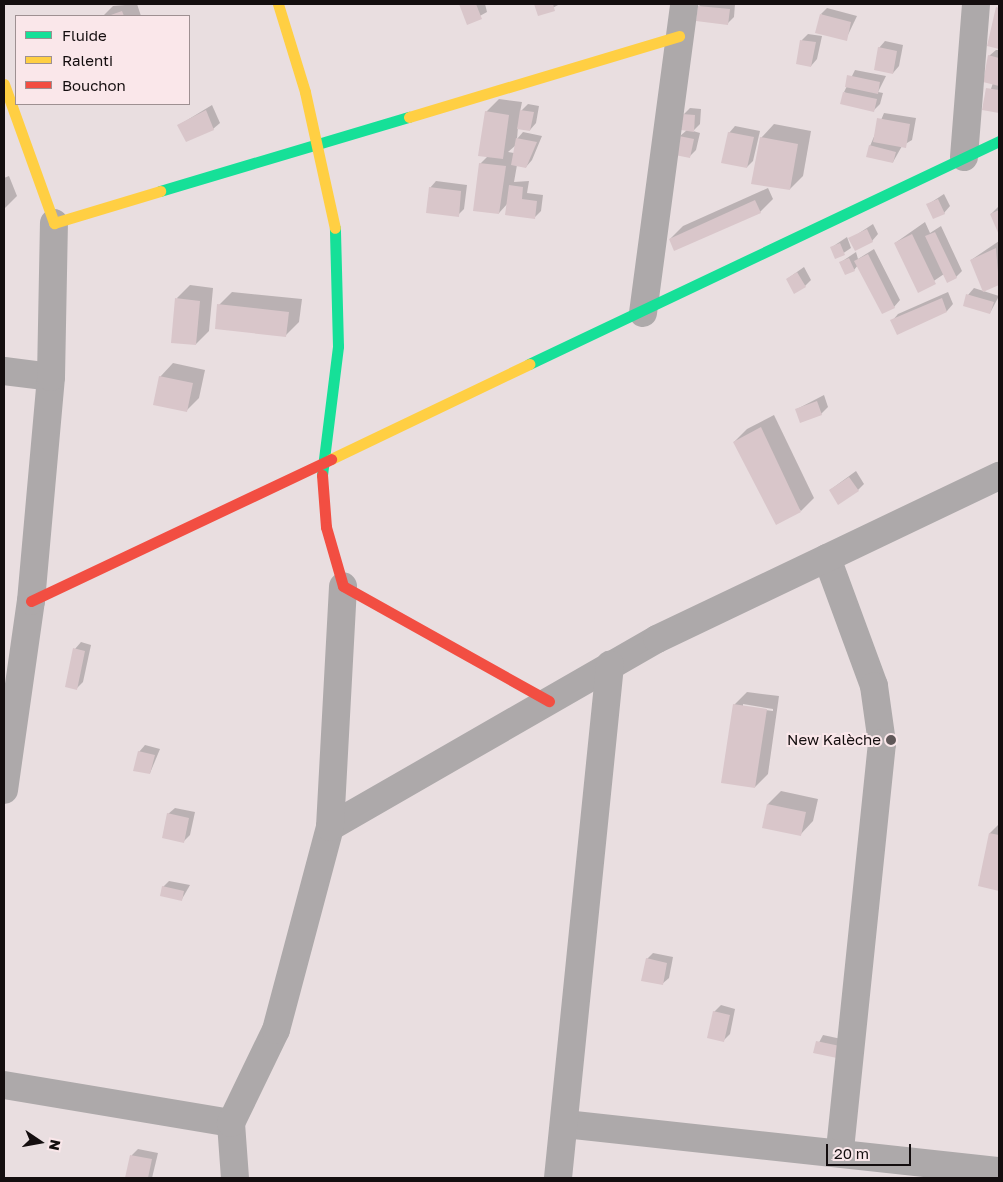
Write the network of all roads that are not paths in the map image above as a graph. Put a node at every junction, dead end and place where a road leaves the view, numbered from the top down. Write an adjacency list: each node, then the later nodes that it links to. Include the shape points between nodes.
1 (278, 4): 7 (street)
2 (684, 4): 4 (street)
3 (976, 4): 8 (street)
4 (680, 36): 7 (street); 10 (street)
5 (4, 84): 9 (street)
6 (999, 141): 8 (street)
7 (318, 146): 9 (street); 13 (street, via 335,224 338,346)
8 (964, 157): 10 (street)
9 (54, 224): 12 (street)
10 (643, 313): 13 (street)
11 (4, 371): 12 (street)
12 (50, 377): 17 (street)
13 (321, 464): 16 (street, via 326,527); 17 (street)
14 (999, 476): 15 (street)
15 (827, 558): 18 (street); 25 (street, via 874,686 882,744)
16 (343, 586): 19 (street); 21 (street)
17 (31, 600): 20 (street)
18 (610, 665): 19 (street); 24 (street)
19 (549, 701): 21 (street)
20 (4, 790)
21 (330, 827): 23 (street, via 276,1030)
22 (4, 1085): 23 (street)
23 (231, 1122): 27 (street)
24 (565, 1124): 25 (street); 28 (street)
25 (840, 1151): 26 (street)
26 (999, 1171)
27 (235, 1178)
28 (558, 1178)

